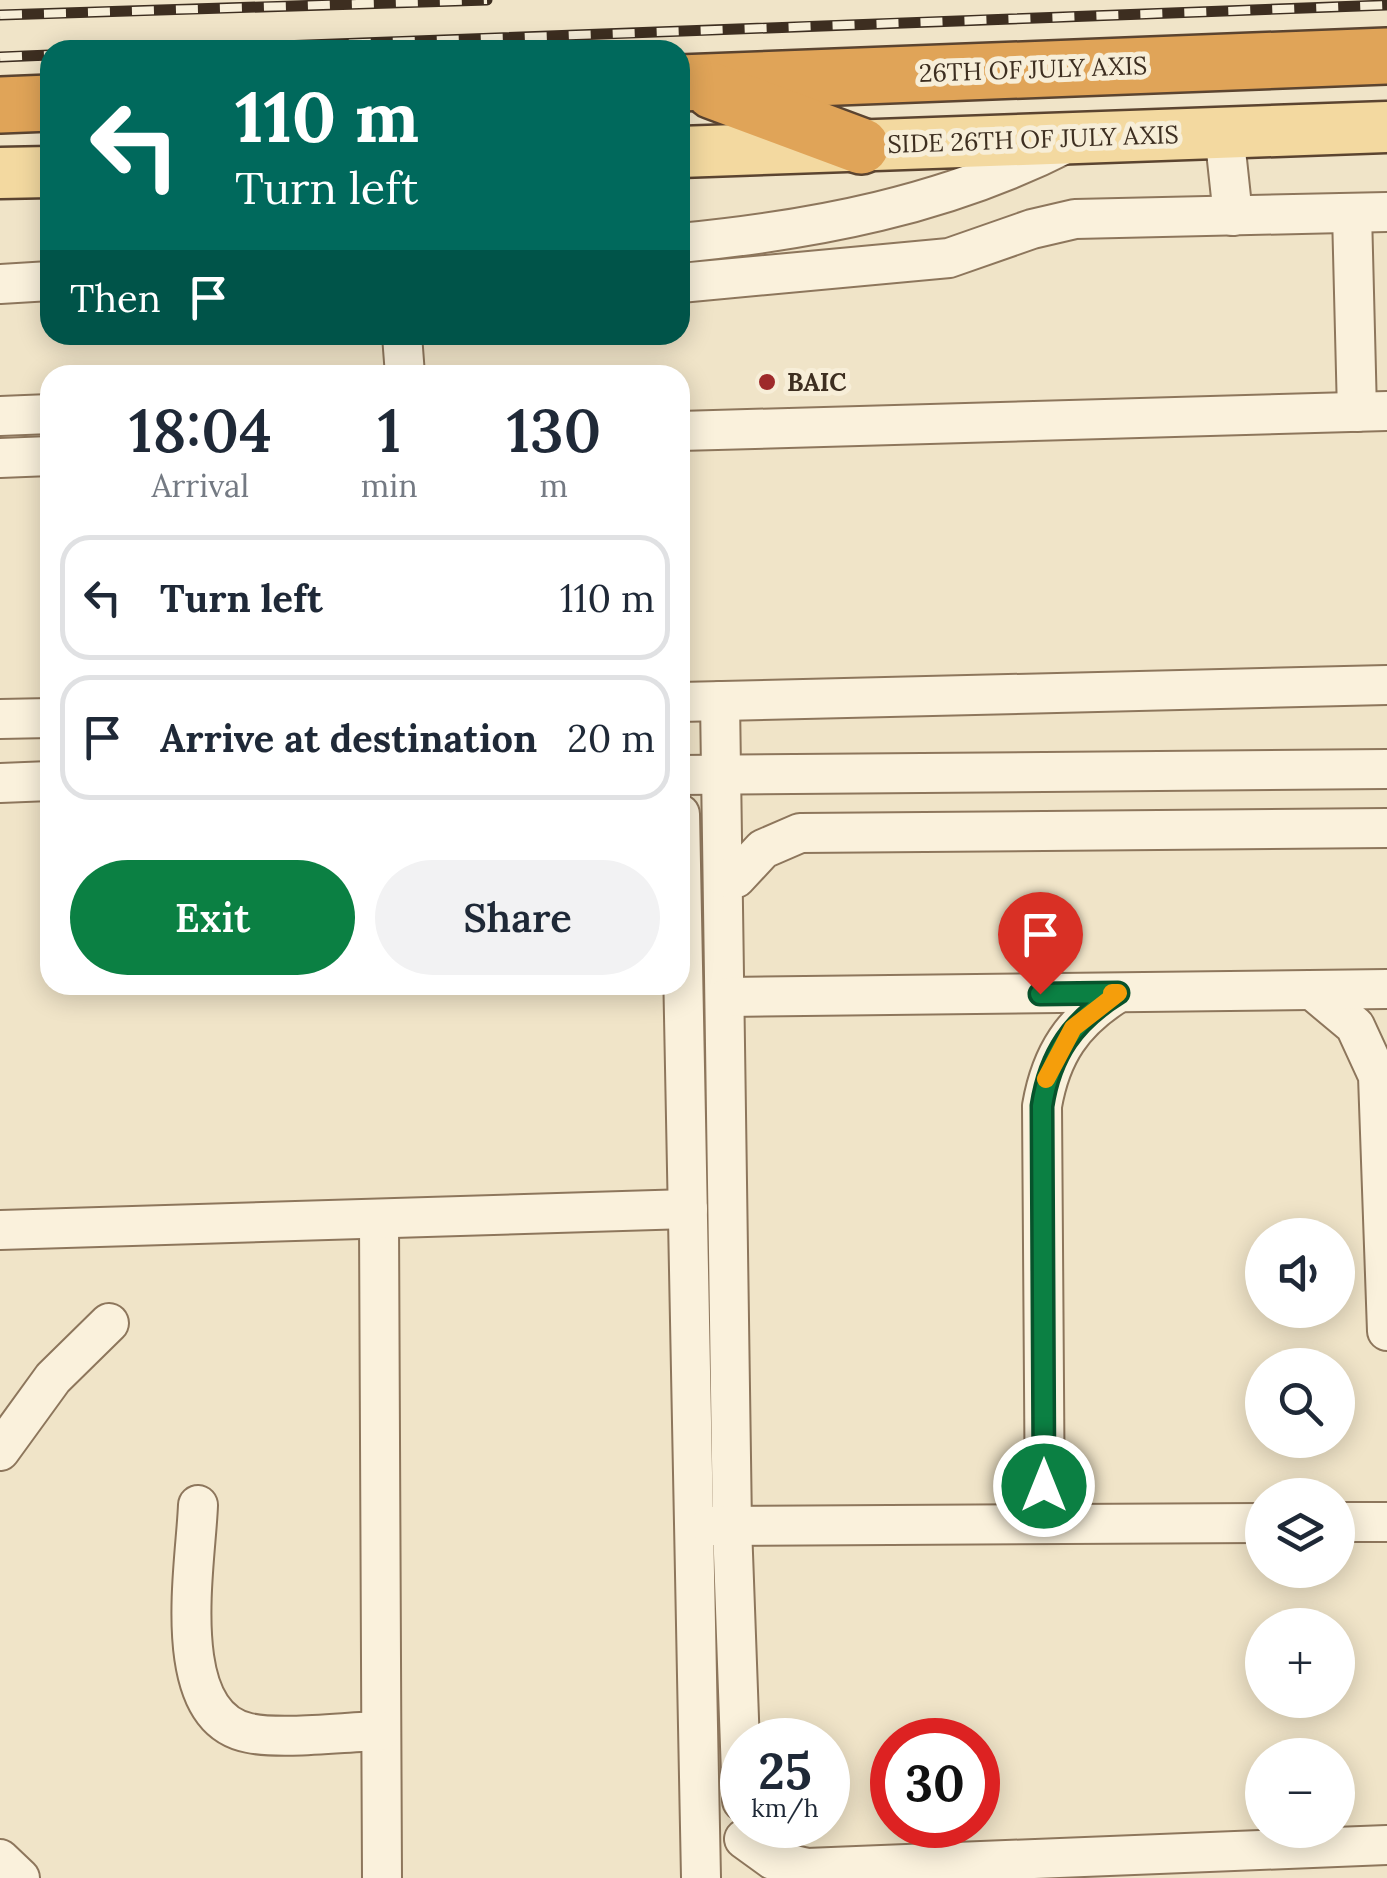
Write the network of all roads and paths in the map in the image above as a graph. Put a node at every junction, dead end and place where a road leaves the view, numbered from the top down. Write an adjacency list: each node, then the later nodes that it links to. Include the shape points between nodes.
1 (1387, 56): 2 (highway, 26TH OF JULY AXIS)
2 (690, 83)
3 (690, 84): 9 (highway)
4 (40, 103): 5 (highway)
5 (0, 105)
6 (1387, 127): 7 (main road, SIDE 26TH OF JULY AXIS)
7 (1224, 132): 8 (main road, SIDE 26TH OF JULY AXIS); 14 (street)
8 (1080, 136): 9 (main road, SIDE 26TH OF JULY AXIS); 15 (street, via 993,177 902,207)
9 (861, 146): 10 (main road, SIDE 26TH OF JULY AXIS)
10 (690, 152)
11 (40, 172): 12 (main road)
12 (0, 174)
13 (1369, 212): 14 (street); 19 (street)
14 (1233, 216): 17 (street, via 1075,220 949,258)
15 (690, 241)
16 (40, 282): 18 (street)
17 (690, 282)
18 (0, 284)
19 (1372, 412): 22 (street)
20 (40, 414): 21 (street)
21 (0, 416)
22 (690, 431)
23 (40, 456): 24 (street)
24 (0, 458)
25 (1387, 684): 26 (street)
26 (720, 701): 27 (street); 31 (street)
27 (690, 702)
28 (40, 718): 29 (street)
29 (0, 719)
30 (1387, 769): 31 (street)
31 (722, 774): 32 (street); 36 (street)
32 (690, 775)
33 (40, 782): 34 (street)
34 (0, 784)
35 (1387, 828): 36 (street, via 800,834 763,849 736,878)
36 (726, 878): 41 (street)
37 (1387, 989): 38 (street)
38 (1312, 990): 39 (street); 46 (street, via 1354,1026 1378,1076)
39 (1118, 993): 41 (street); 53 (street, via 1073,1028 1046,1078 1042,1106)
40 (684, 995): 42 (street)
41 (728, 998): 55 (street)
42 (688, 1209): 43 (street); 54 (street)
43 (379, 1220): 44 (street); 59 (street)
44 (0, 1230)
45 (109, 1323): 47 (street)
46 (1387, 1331)
47 (14, 1409): 48 (street)
48 (0, 1451)
49 (198, 1505): 59 (street, via 192,1668 211,1706 247,1733)
50 (1355, 1522): 51 (street)
51 (1387, 1522)
52 (1245, 1523): 53 (street)
53 (1044, 1524): 55 (street)
54 (694, 1526): 55 (street); 57 (street)
55 (732, 1526): 56 (street)
56 (734, 1565): 57 (street); 58 (street)
57 (695, 1566): 63 (street)
58 (739, 1718)
59 (380, 1732): 65 (street)
60 (1387, 1845): 61 (street, via 807,1868)
61 (744, 1848): 63 (street, via 722,1861)
62 (0, 1859): 64 (street)
63 (701, 1863)
64 (20, 1878)
65 (382, 1878)

